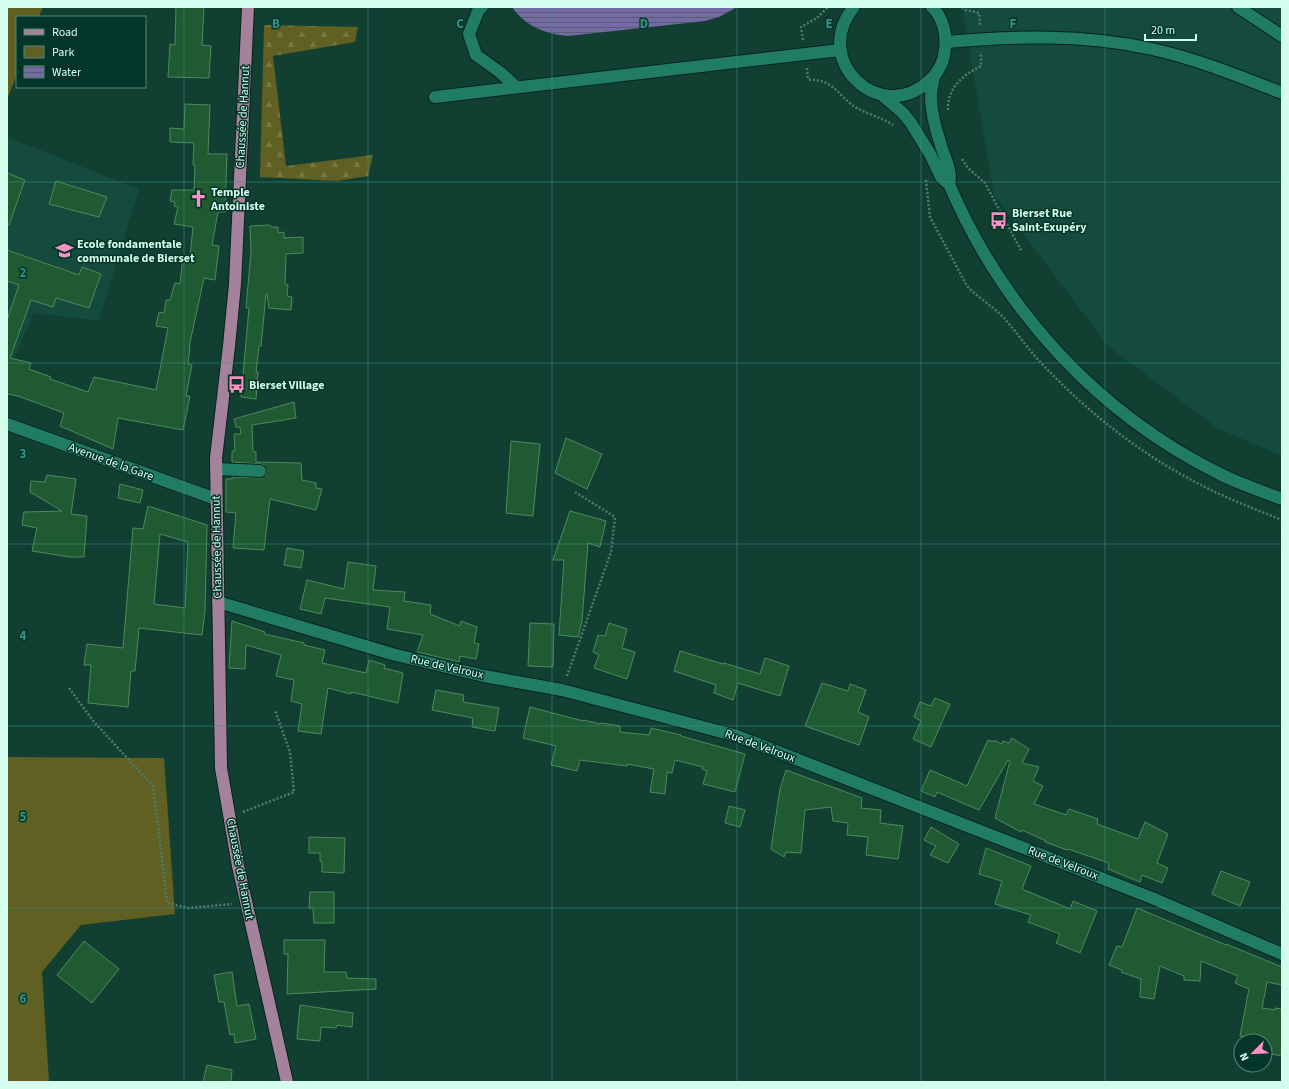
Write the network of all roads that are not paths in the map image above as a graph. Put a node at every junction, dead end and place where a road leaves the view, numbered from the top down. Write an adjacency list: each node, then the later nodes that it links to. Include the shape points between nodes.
1 (248, 7): 16 (main road, Chaussée de Hannut, via 235,284)
2 (482, 7): 10 (street, via 478,11 470,34 476,55)
3 (854, 7): 8 (street, via 847,16 841,32)
4 (932, 7): 7 (street, via 943,24)
5 (1238, 7): 6 (street)
6 (1282, 36)
7 (946, 42): 9 (street, via 941,66); 11 (street, via 1044,37 1121,44 1173,54 1210,65)
8 (840, 50): 10 (street); 12 (street, via 843,62 858,83 869,91)
9 (934, 77): 12 (street, via 923,87 910,93); 14 (street, via 932,107 949,169)
10 (516, 87): 13 (street)
11 (1282, 92)
12 (882, 95): 14 (street, via 911,124 944,182)
13 (436, 97)
14 (949, 184): 19 (street, via 980,248 1011,295 1053,348 1079,375 1122,413 1184,454 1220,474)
15 (7, 424): 18 (street, Avenue de la Gare)
16 (216, 469): 17 (street); 18 (main road, Chaussée de Hannut)
17 (260, 471)
18 (216, 499): 20 (main road, Chaussée de Hannut)
19 (1282, 499)
20 (218, 602): 21 (street, Rue de Velroux, via 392,654 484,676 562,690 737,736 1152,898); 22 (main road, Chaussée de Hannut, via 221,768 238,866)
21 (1282, 954)
22 (288, 1082)

